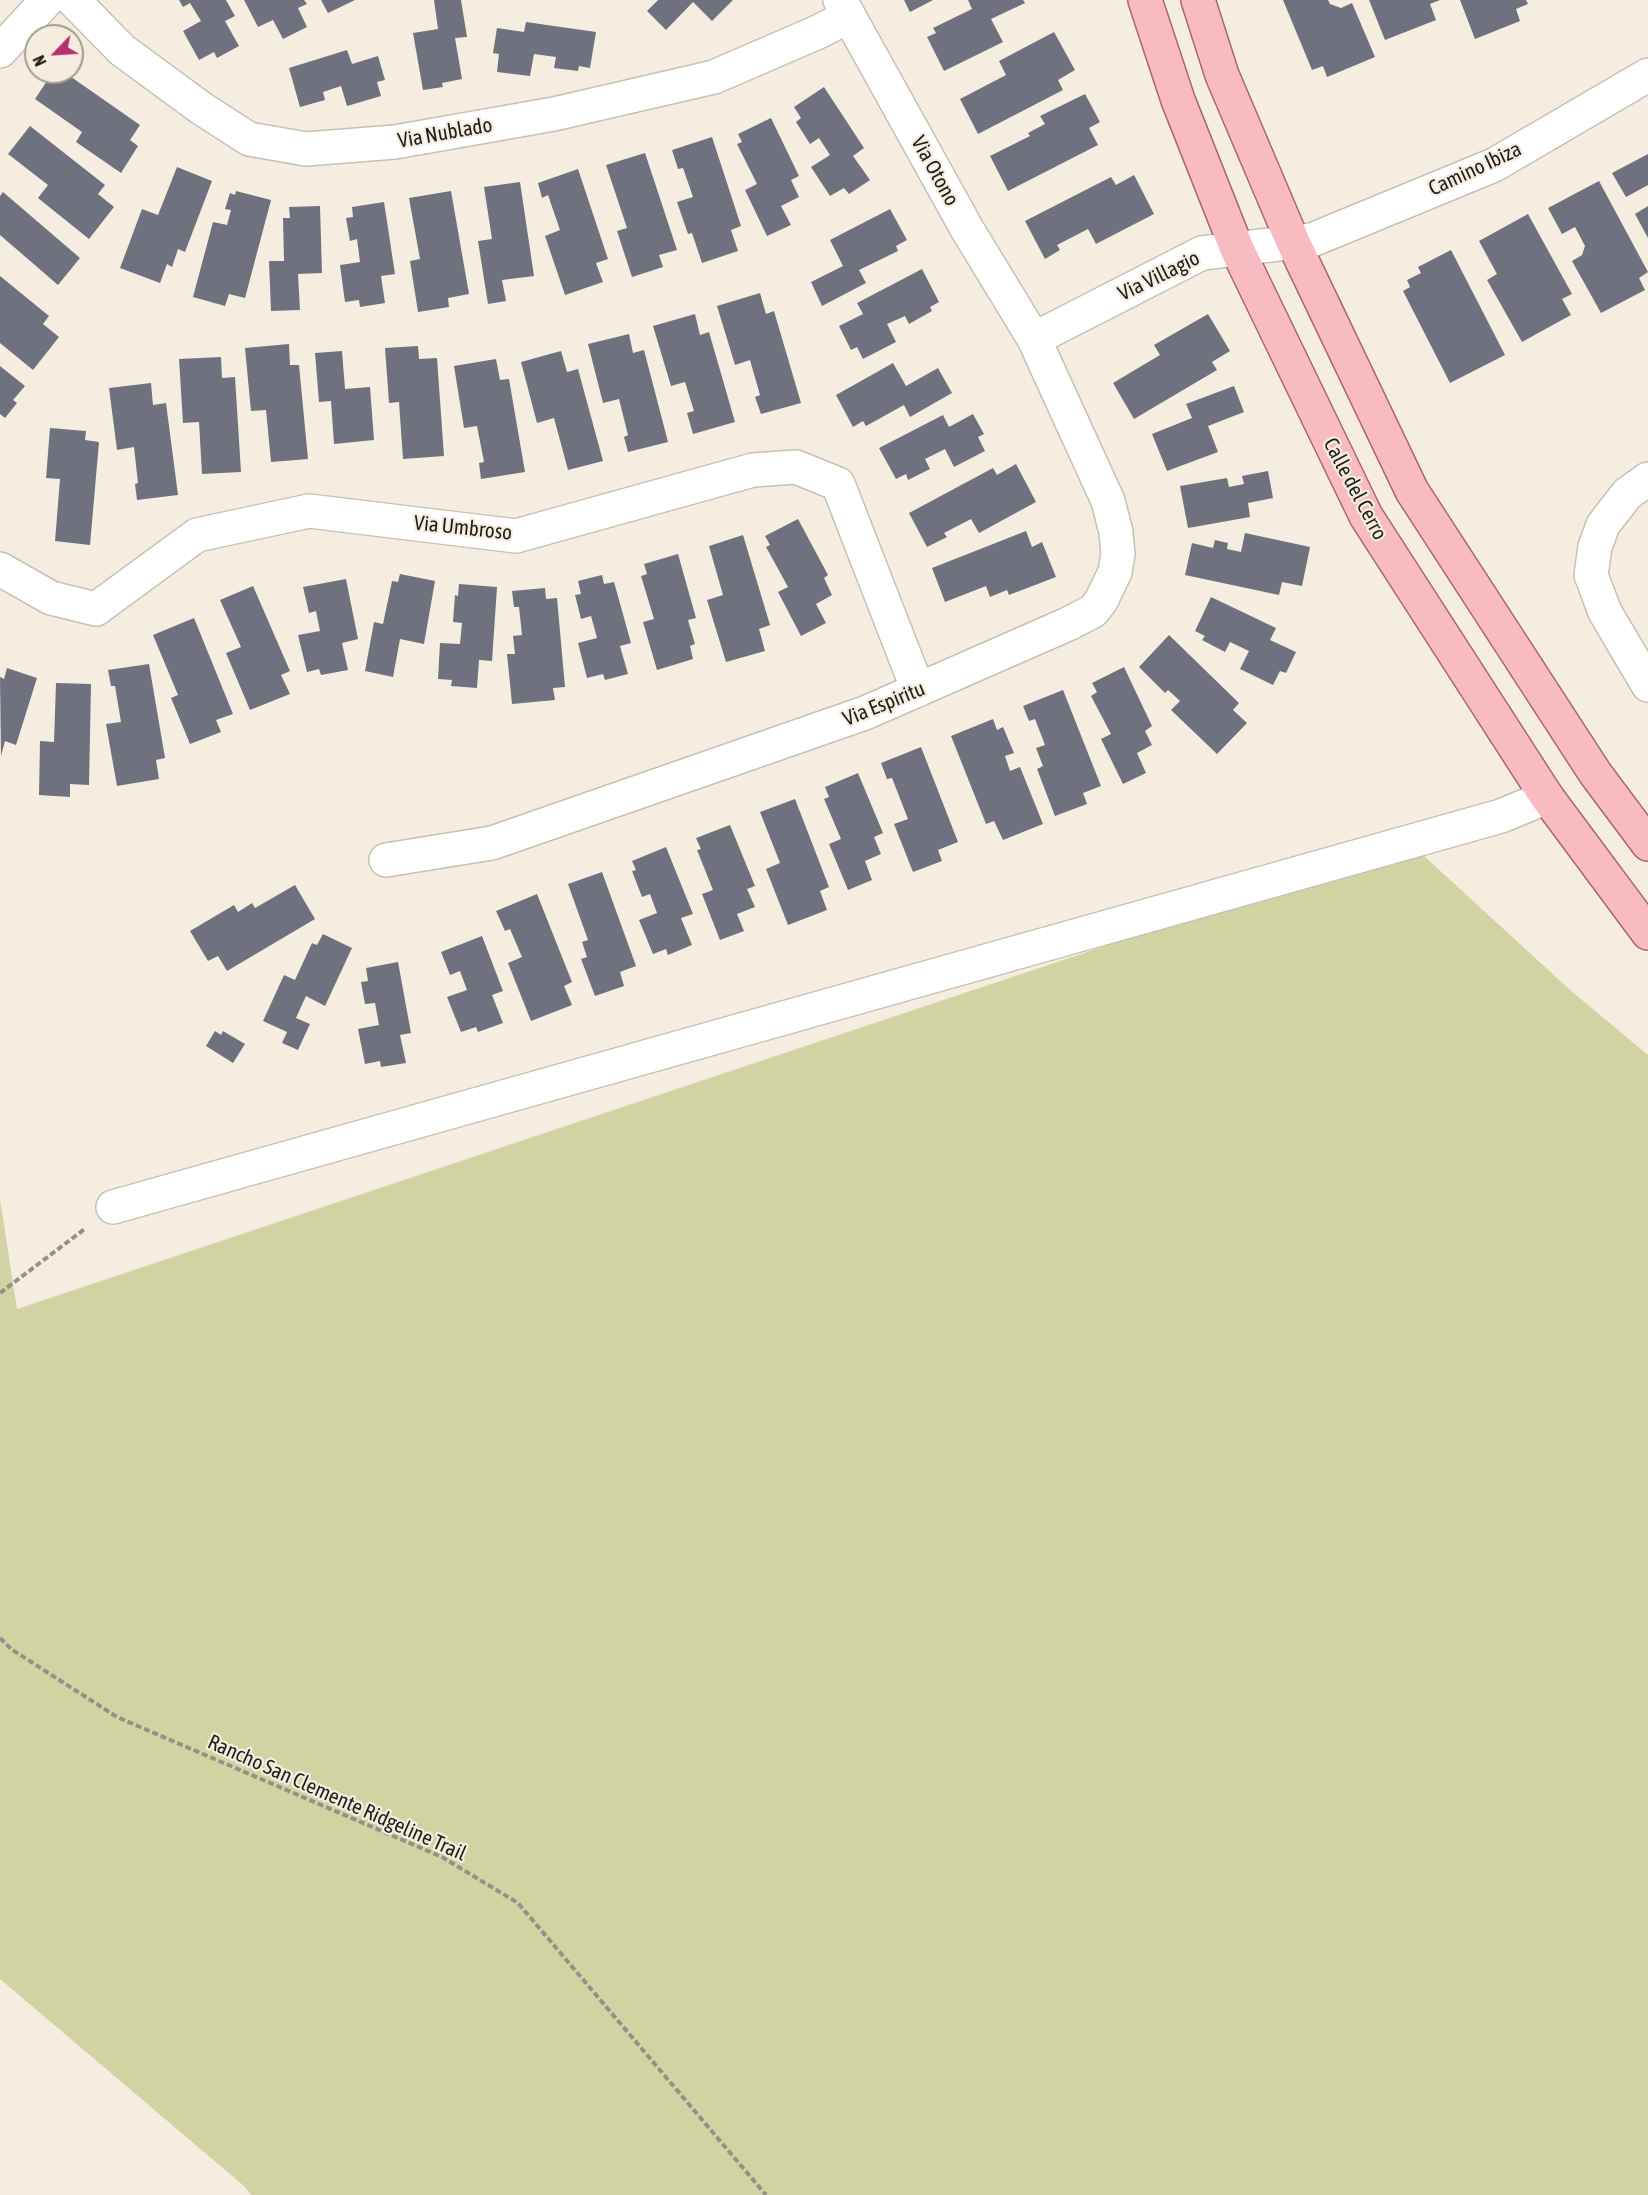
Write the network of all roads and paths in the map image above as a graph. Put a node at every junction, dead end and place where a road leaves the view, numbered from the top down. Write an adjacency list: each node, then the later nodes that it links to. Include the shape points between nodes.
1 (47, 0): 6 (street)
2 (73, 0): 5 (street, Via Nublado, via 122,50 249,139 306,149 395,142 554,114 714,77 818,32)
3 (1146, 0): 9 (main road, Calle del Cerro, via 1178,100)
4 (1198, 0): 8 (main road, via 1222,75)
5 (845, 8): 10 (street, Via Otono, via 967,229)
6 (0, 51)
7 (1648, 75): 8 (street, Camino Ibiza, via 1494,165 1312,240)
8 (1293, 242): 9 (street, Via Villagio); 16 (main road, via 1412,491 1595,773)
9 (1237, 249): 10 (street, Via Villagio, via 1202,253); 15 (main road, Calle del Cerro, via 1366,516)
10 (1034, 339): 14 (street, Via Espiritu, via 1108,501 1116,532 1115,572 1101,601 1086,615)
11 (1648, 479): 13 (street, via 1627,494 1603,525 1595,547 1592,575 1605,612)
12 (0, 569): 14 (street, Via Umbroso, via 51,598 96,609 197,535 309,511 516,536 753,470 796,467 838,484)
13 (1648, 685)
14 (918, 690): 17 (street, Via Espiritu, via 865,713 492,843)
15 (1547, 797): 18 (main road, Calle del Cerro); 19 (street, via 1501,816)
16 (1648, 844)
17 (386, 860)
18 (1648, 933)
19 (113, 1208): 20 (path)
20 (0, 1293)
21 (0, 1638): 22 (path, Rancho San Clemente Ridgeline Trail, via 117,1717 441,1857 518,1903)
22 (766, 2195)

